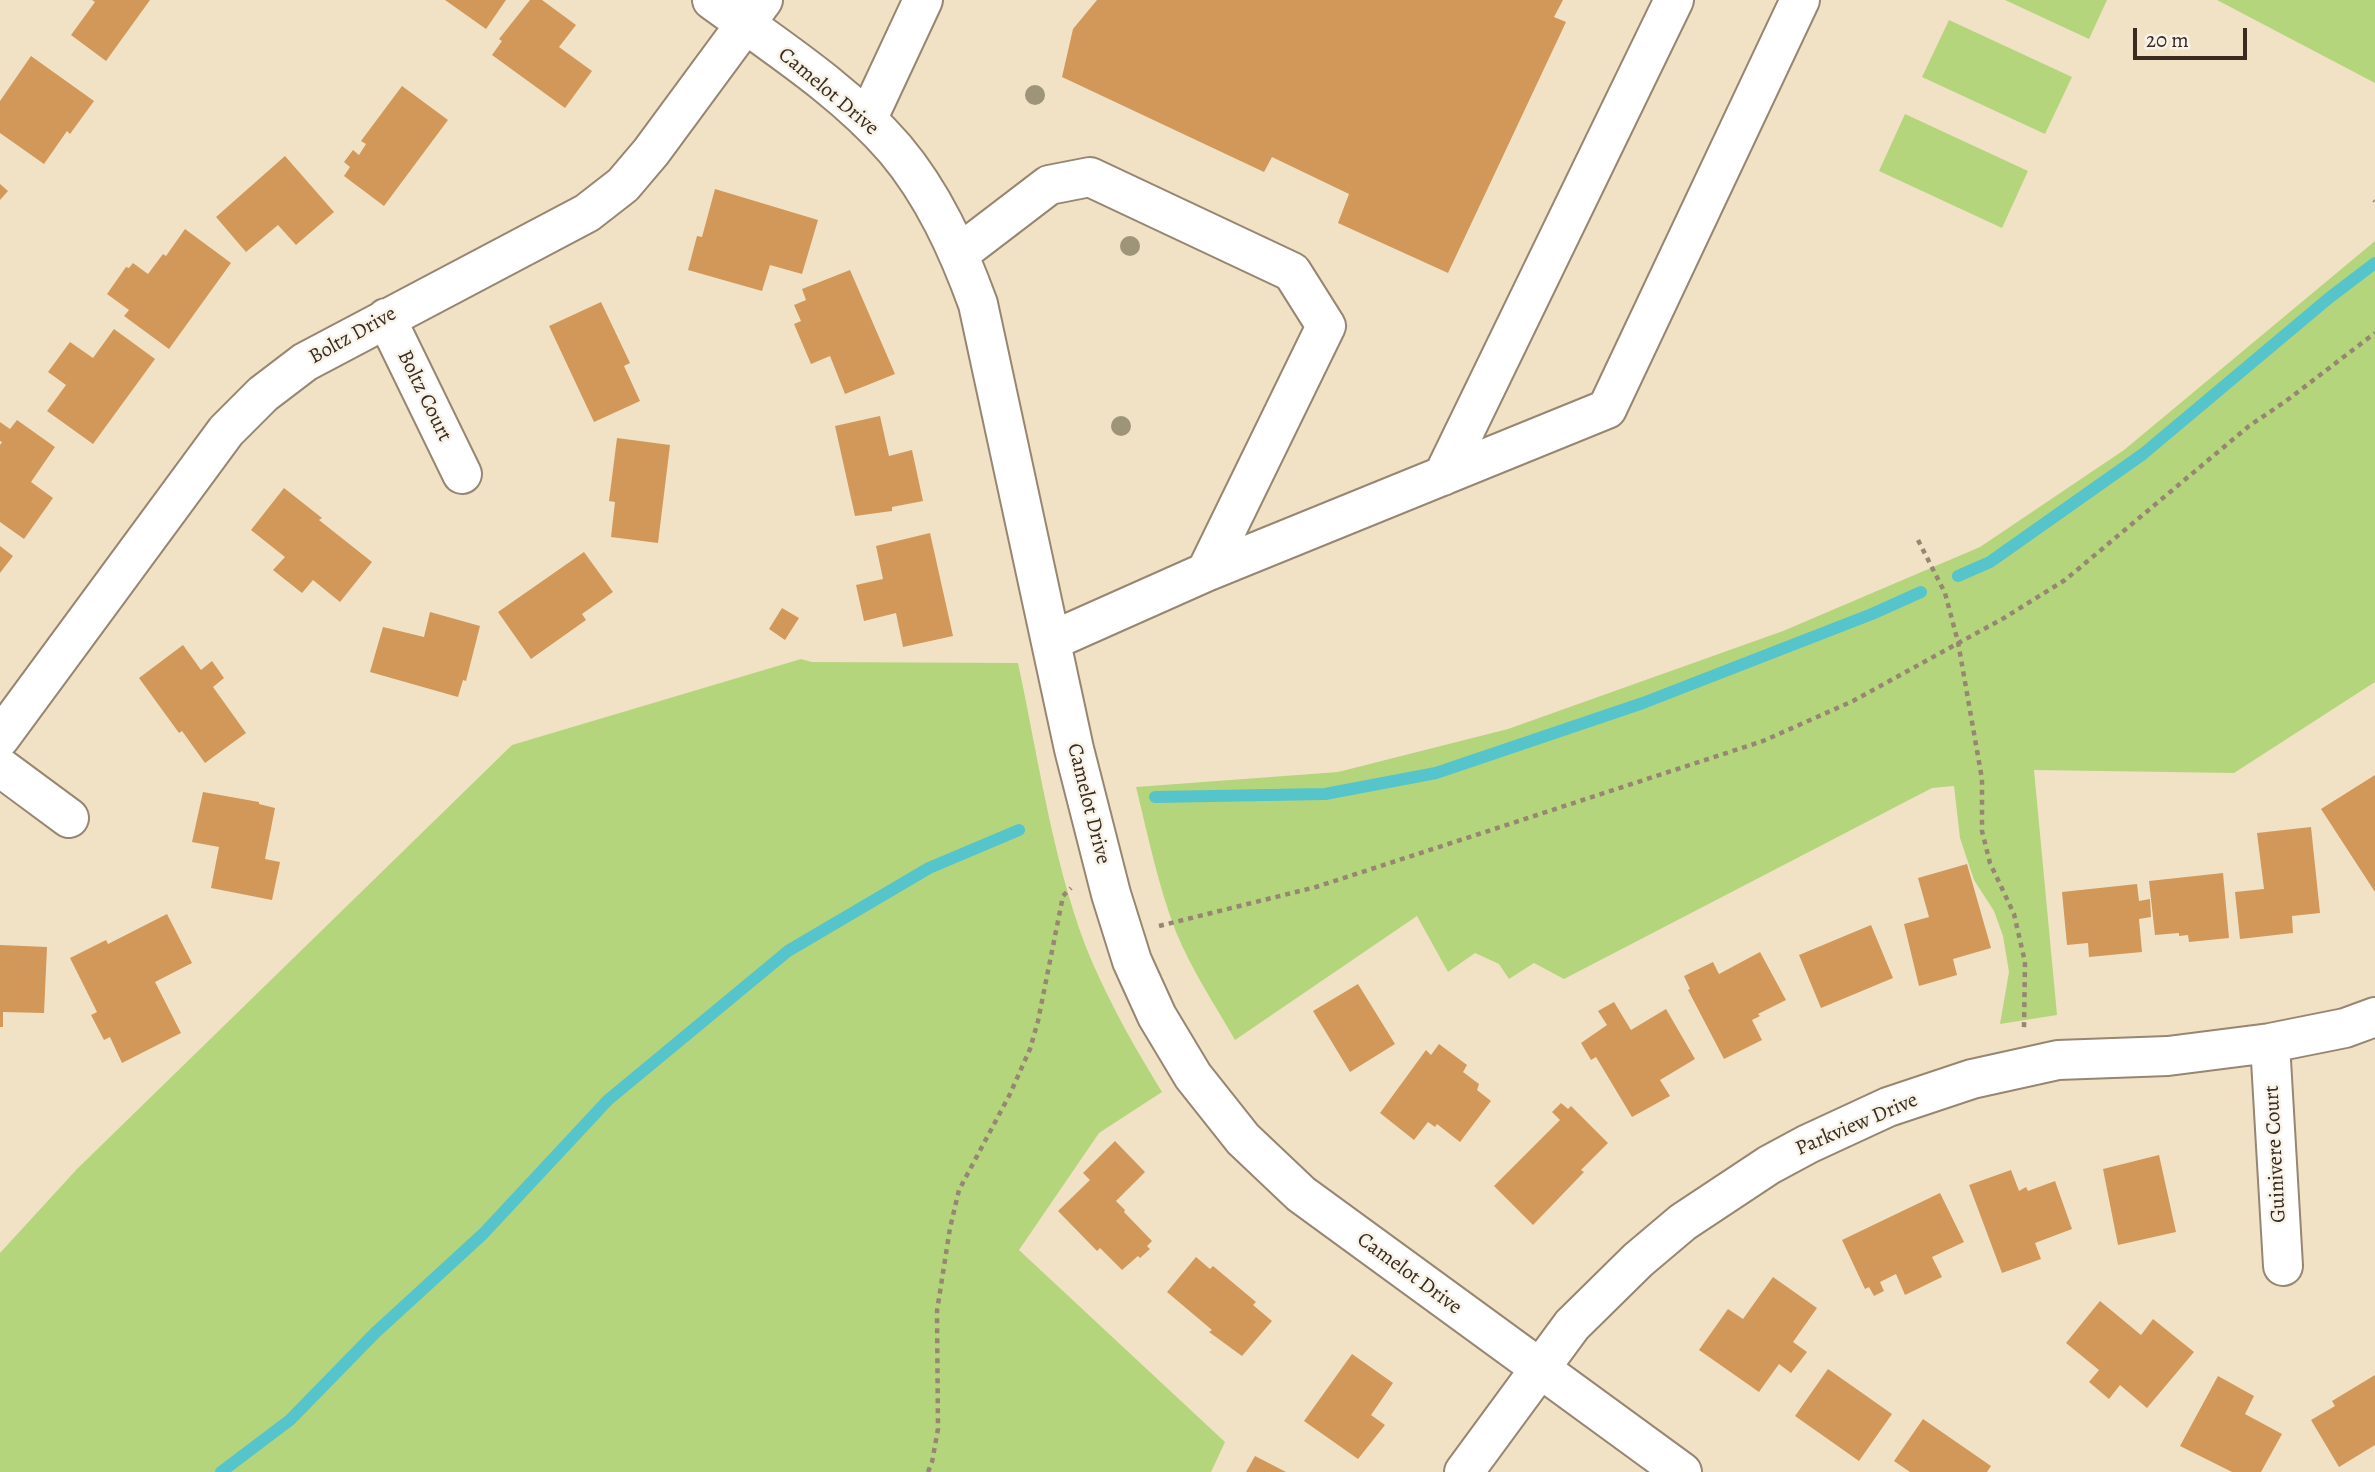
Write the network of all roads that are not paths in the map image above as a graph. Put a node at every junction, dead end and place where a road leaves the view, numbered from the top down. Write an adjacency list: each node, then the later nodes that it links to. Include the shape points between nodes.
1 (712, 0): 5 (street, Camelot Drive)
2 (923, 0): 6 (street)
3 (1674, 0): 10 (street)
4 (1800, 0): 10 (street, via 1607,409)
5 (754, 12): 6 (street, Camelot Drive); 8 (street, Boltz Drive, via 623,185 587,213)
6 (867, 120): 7 (street, Camelot Drive, via 931,200)
7 (960, 253): 11 (street, via 1049,185 1090,177 1292,272 1326,326); 12 (street, Camelot Drive, via 978,304)
8 (386, 318): 9 (street, Boltz Court); 13 (street, Boltz Drive, via 304,362 226,431)
9 (463, 474)
10 (1443, 476): 11 (street)
11 (1206, 572): 12 (street)
12 (1051, 641): 19 (street, Camelot Drive, via 1074,749 1132,961 1157,1016 1193,1076 1243,1139 1301,1194)
13 (0, 738)
14 (0, 767): 15 (street)
15 (69, 818)
16 (2375, 1017): 17 (street, Parkview Drive)
17 (2270, 1043): 18 (street, Guinivere Court); 19 (street, Parkview Drive, via 2168,1056 2058,1060 1972,1079 1888,1107 1769,1165 1683,1222 1572,1325)
18 (2283, 1266)
19 (1540, 1369): 20 (street, Parkview Drive); 21 (street, Camelot Drive)
20 (1464, 1472)
21 (1682, 1472)

